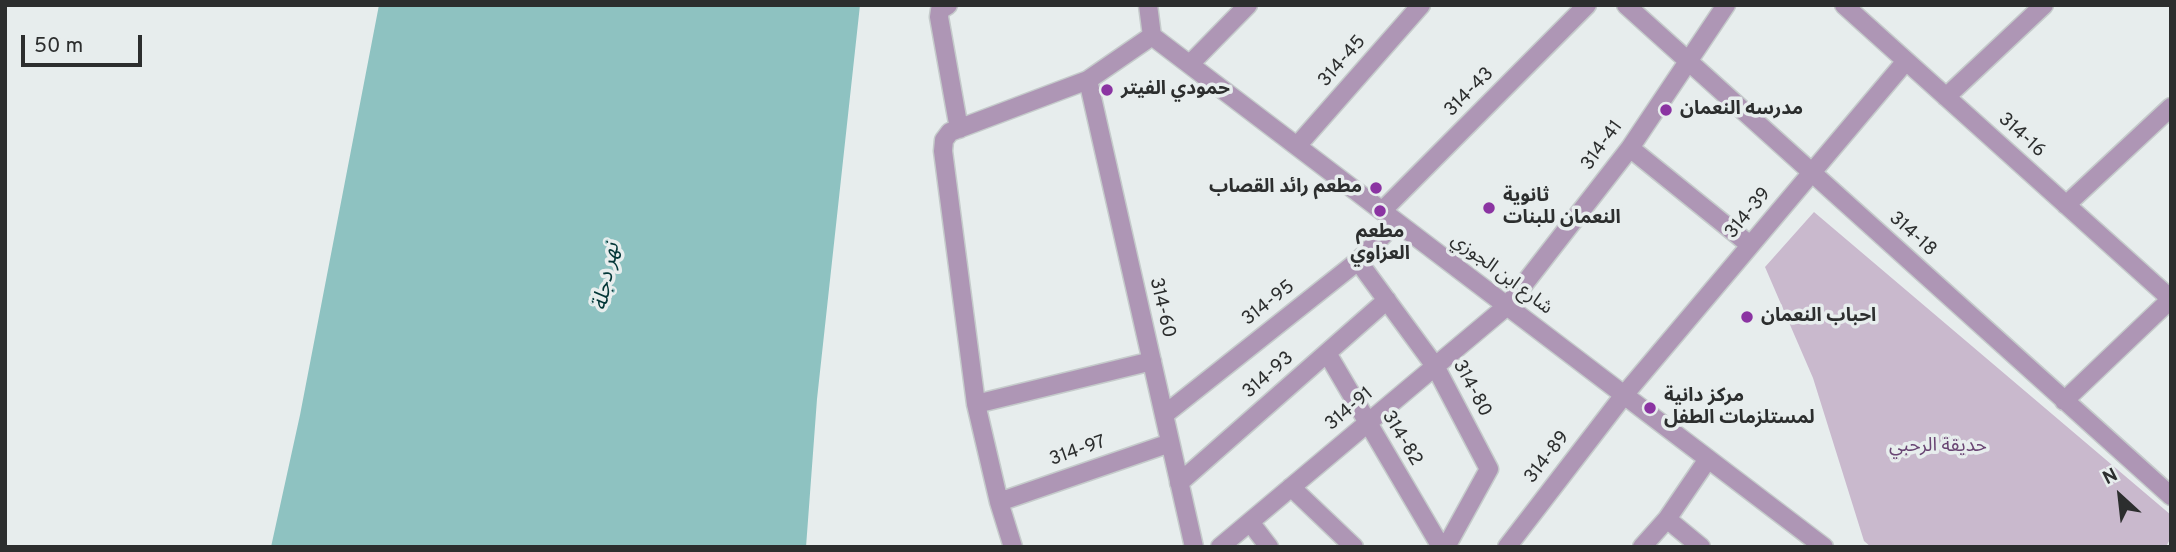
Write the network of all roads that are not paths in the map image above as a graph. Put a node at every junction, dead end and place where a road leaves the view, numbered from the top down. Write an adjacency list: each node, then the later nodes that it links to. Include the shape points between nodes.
1 (948, 5): 17 (street, via 939,17)
2 (1148, 5): 10 (street)
3 (1248, 5): 13 (street)
4 (1421, 5): 18 (street, 314-45)
5 (1587, 5): 22 (street, 314-43)
6 (1626, 5): 11 (street, 314-18)
7 (1726, 5): 11 (street, 314-41)
8 (1844, 5): 12 (street, 314-16)
9 (2045, 5): 15 (street)
10 (1152, 36): 13 (street, شارع ابن الجوزي); 14 (street)
11 (1687, 60): 19 (street, 314-41); 20 (street, 314-18)
12 (1906, 61): 15 (street, 314-16); 20 (street, 314-39)
13 (1190, 64): 18 (street, شارع ابن الجوزي)
14 (1088, 79): 17 (street); 29 (street, 314-60)
15 (1946, 97): 21 (street, 314-16)
16 (2171, 107): 21 (street)
17 (959, 129): 33 (street, via 950,132 943,150)
18 (1297, 146): 22 (street, شارع ابن الجوزي)
19 (1630, 148): 23 (street); 27 (street, 314-41)
20 (1812, 173): 23 (street, 314-39); 32 (street, 314-18)
21 (2066, 205): 25 (street, 314-16)
22 (1389, 216): 24 (street, 314-95); 27 (street, شارع ابن الجوزي)
23 (1751, 245): 31 (street, 314-39)
24 (1358, 261): 26 (street, 314-80); 34 (street, 314-95)
25 (2171, 299): 32 (street)
26 (1387, 300): 28 (street, 314-93); 30 (street, 314-80)
27 (1507, 306): 30 (street, 314-91); 31 (street, شارع ابن الجوزي)
28 (1326, 353): 35 (street, 314-82); 38 (street, 314-93)
29 (1152, 361): 33 (street); 34 (street, 314-60)
30 (1436, 366): 35 (street, 314-91); 49 (street, 314-80, via 1489,470)
31 (1624, 395): 37 (street, شارع ابن الجوزي); 50 (street, 314-89)
32 (2064, 401): 40 (street, 314-18)
33 (976, 404): 41 (street)
34 (1164, 415): 36 (street, 314-60)
35 (1367, 424): 39 (street, 314-91); 49 (street, 314-82)
36 (1170, 443): 38 (street, 314-60); 41 (street, 314-97)
37 (1708, 458): 42 (street); 53 (street, شارع ابن الجوزي)
38 (1179, 483): 45 (street, 314-60)
39 (1292, 487): 43 (street, 314-91); 48 (street)
40 (2171, 496)
41 (999, 502): 44 (street)
42 (1667, 519): 51 (street); 52 (street)
43 (1250, 522): 46 (street, 314-91); 47 (street)
44 (1013, 547)
45 (1194, 547)
46 (1220, 547)
47 (1269, 547)
48 (1354, 547)
49 (1444, 547)
50 (1507, 547)
51 (1642, 547)
52 (1701, 547)
53 (1825, 547)

